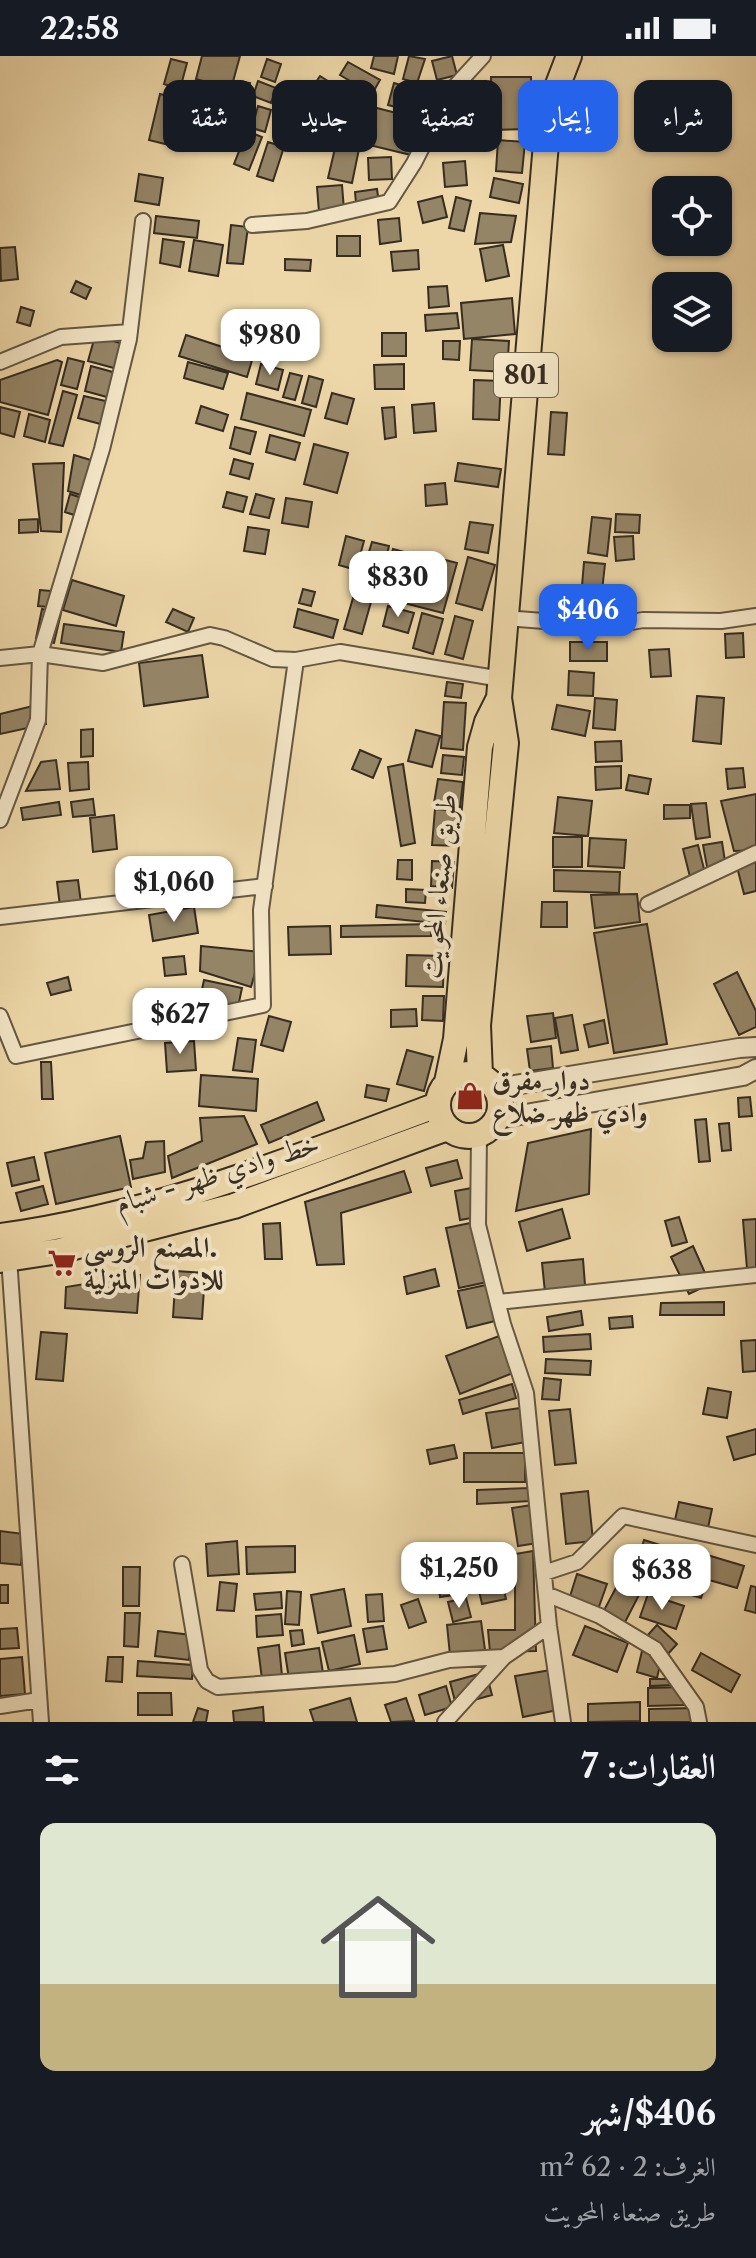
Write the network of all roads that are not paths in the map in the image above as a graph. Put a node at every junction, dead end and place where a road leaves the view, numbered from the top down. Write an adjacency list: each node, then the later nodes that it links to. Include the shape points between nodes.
1 (483, 56): 4 (street, via 450,92 389,202 307,221)
2 (569, 56): 8 (main road, طريق صنعاء المحويت / 801, via 549,108)
3 (143, 221): 5 (street)
4 (252, 225)
5 (130, 332): 6 (street, via 61,337); 9 (street, via 102,449)
6 (0, 362)
7 (756, 616): 8 (street, via 609,626)
8 (506, 618): 12 (main road, طريق صنعاء المحويت / 801)
9 (40, 654): 10 (street); 11 (street, via 103,663 210,635 262,656); 13 (street, via 38,720)
10 (0, 658)
11 (296, 660): 12 (street, via 351,653); 15 (street)
12 (500, 688): 21 (main road, طريق صنعاء المحويت / 801, via 506,743 478,1025); 22 (main road, طريق صنعاء المحويت / 801, via 480,747 456,1039)
13 (0, 820)
14 (756, 853): 16 (street)
15 (265, 886): 17 (street); 18 (street, via 263,1005 16,1056)
16 (648, 904)
17 (0, 917)
18 (0, 1016)
19 (756, 1047): 21 (street)
20 (756, 1069): 24 (street, via 743,1076)
21 (488, 1081): 22 (main road, via 470,1073); 24 (main road, via 500,1098)
22 (447, 1082): 23 (main road)
23 (437, 1105): 25 (main road); 26 (main road, خط وادي ظهر - شبام, via 228,1183 54,1229)
24 (488, 1127): 25 (main road, via 468,1137); 28 (street, via 478,1225)
25 (447, 1128): 26 (main road, خط وادي ظهر - شبام, via 234,1206 59,1251)
26 (3, 1251): 35 (street)
27 (756, 1275): 28 (street)
28 (498, 1302): 31 (street, via 526,1393)
29 (756, 1545): 31 (street, via 623,1516 577,1562)
30 (182, 1564): 34 (street, via 200,1670 218,1687 395,1674 449,1660)
31 (544, 1573): 32 (street)
32 (546, 1594): 33 (street); 40 (street, via 600,1616 655,1649 696,1707)
33 (549, 1626): 34 (street); 39 (street)
34 (504, 1657): 38 (street)
35 (39, 1700): 36 (street); 37 (street)
36 (0, 1706)
37 (41, 1722)
38 (445, 1722)
39 (563, 1722)
40 (699, 1722)

